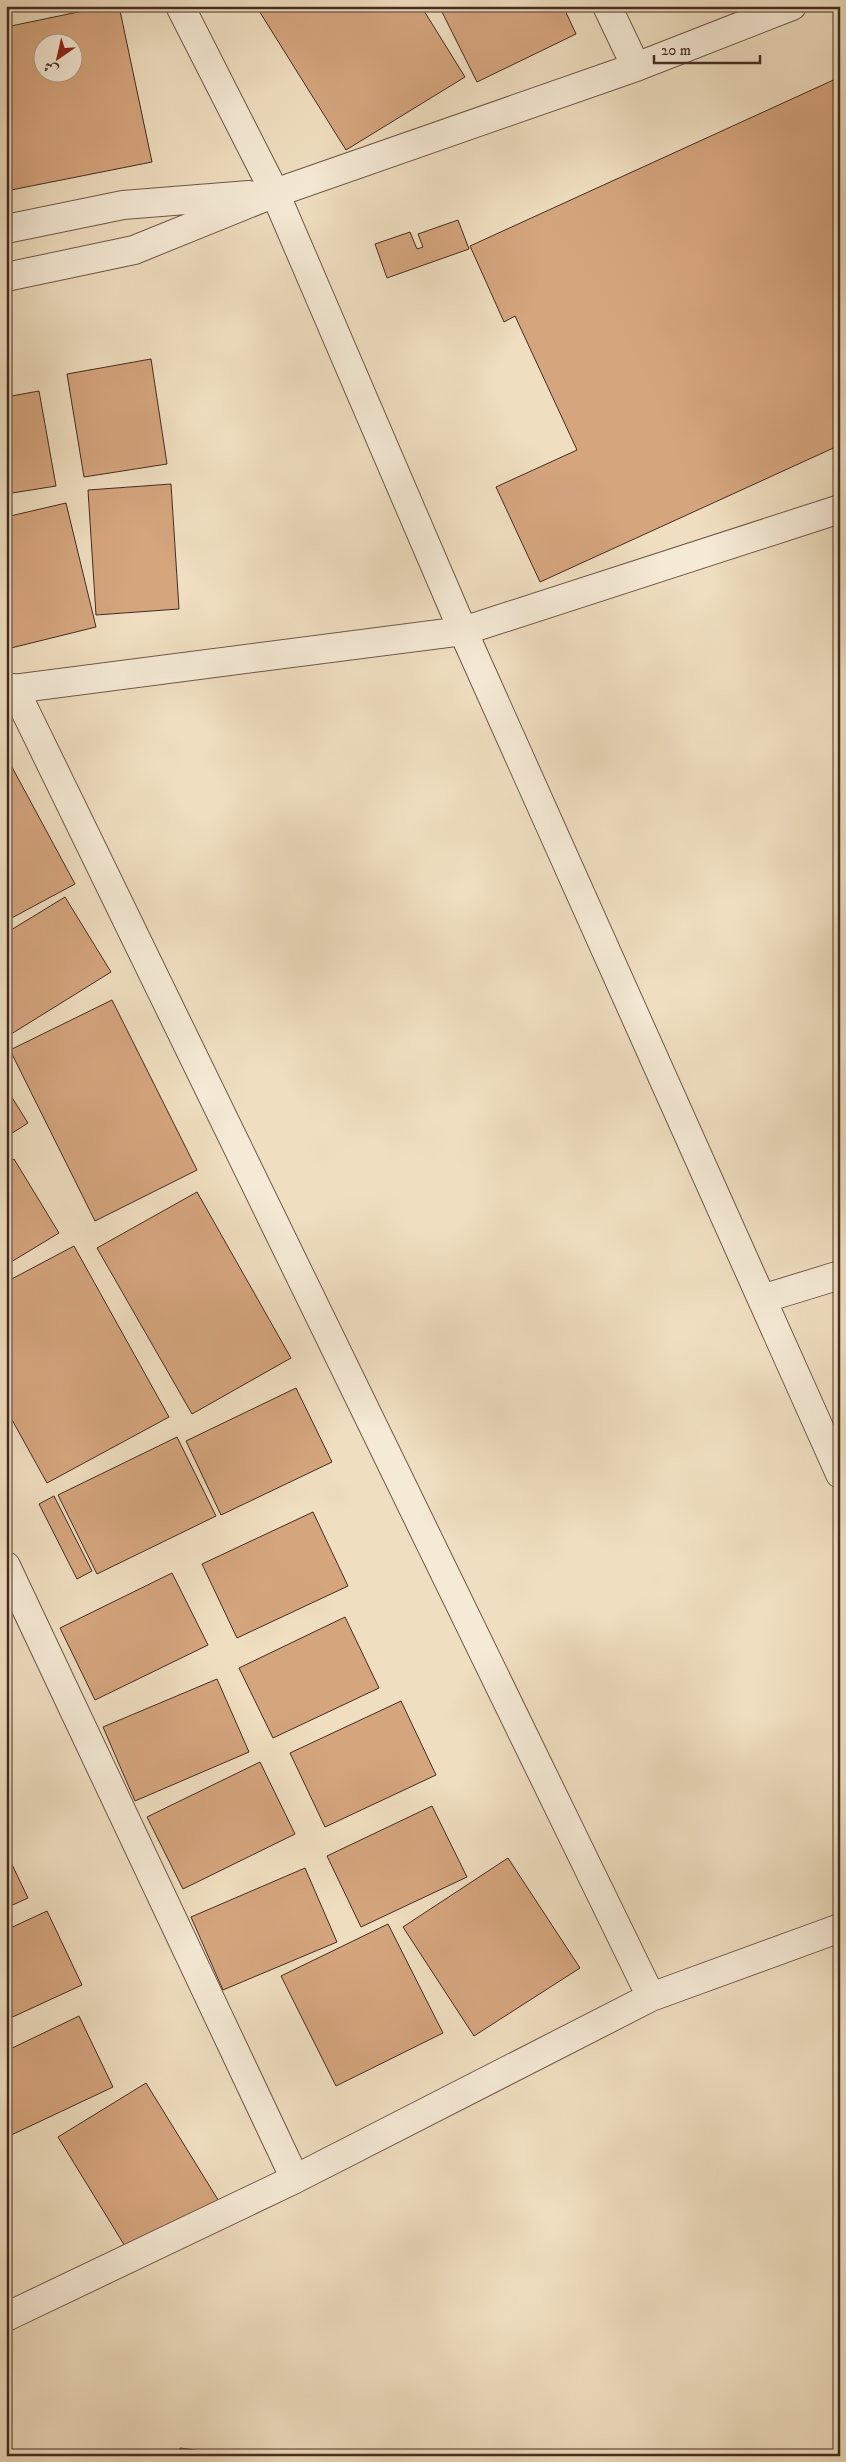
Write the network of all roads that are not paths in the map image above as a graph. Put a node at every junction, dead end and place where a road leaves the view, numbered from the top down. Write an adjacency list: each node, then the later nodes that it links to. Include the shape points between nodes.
1 (180, 6): 5 (street)
2 (607, 6): 4 (street)
3 (792, 6): 4 (street)
4 (636, 67): 5 (street)
5 (275, 193): 6 (street, via 123,205); 7 (street, via 134,250); 9 (street)
6 (6, 229)
7 (6, 277)
8 (840, 509): 9 (street)
9 (463, 631): 10 (street); 12 (street)
10 (10, 689): 16 (street)
11 (840, 1275): 12 (street)
12 (762, 1299): 13 (street)
13 (840, 1474)
14 (6, 1566): 17 (street)
15 (840, 1928): 16 (street)
16 (651, 1997): 17 (street)
17 (295, 2179): 18 (street)
18 (6, 2316)

